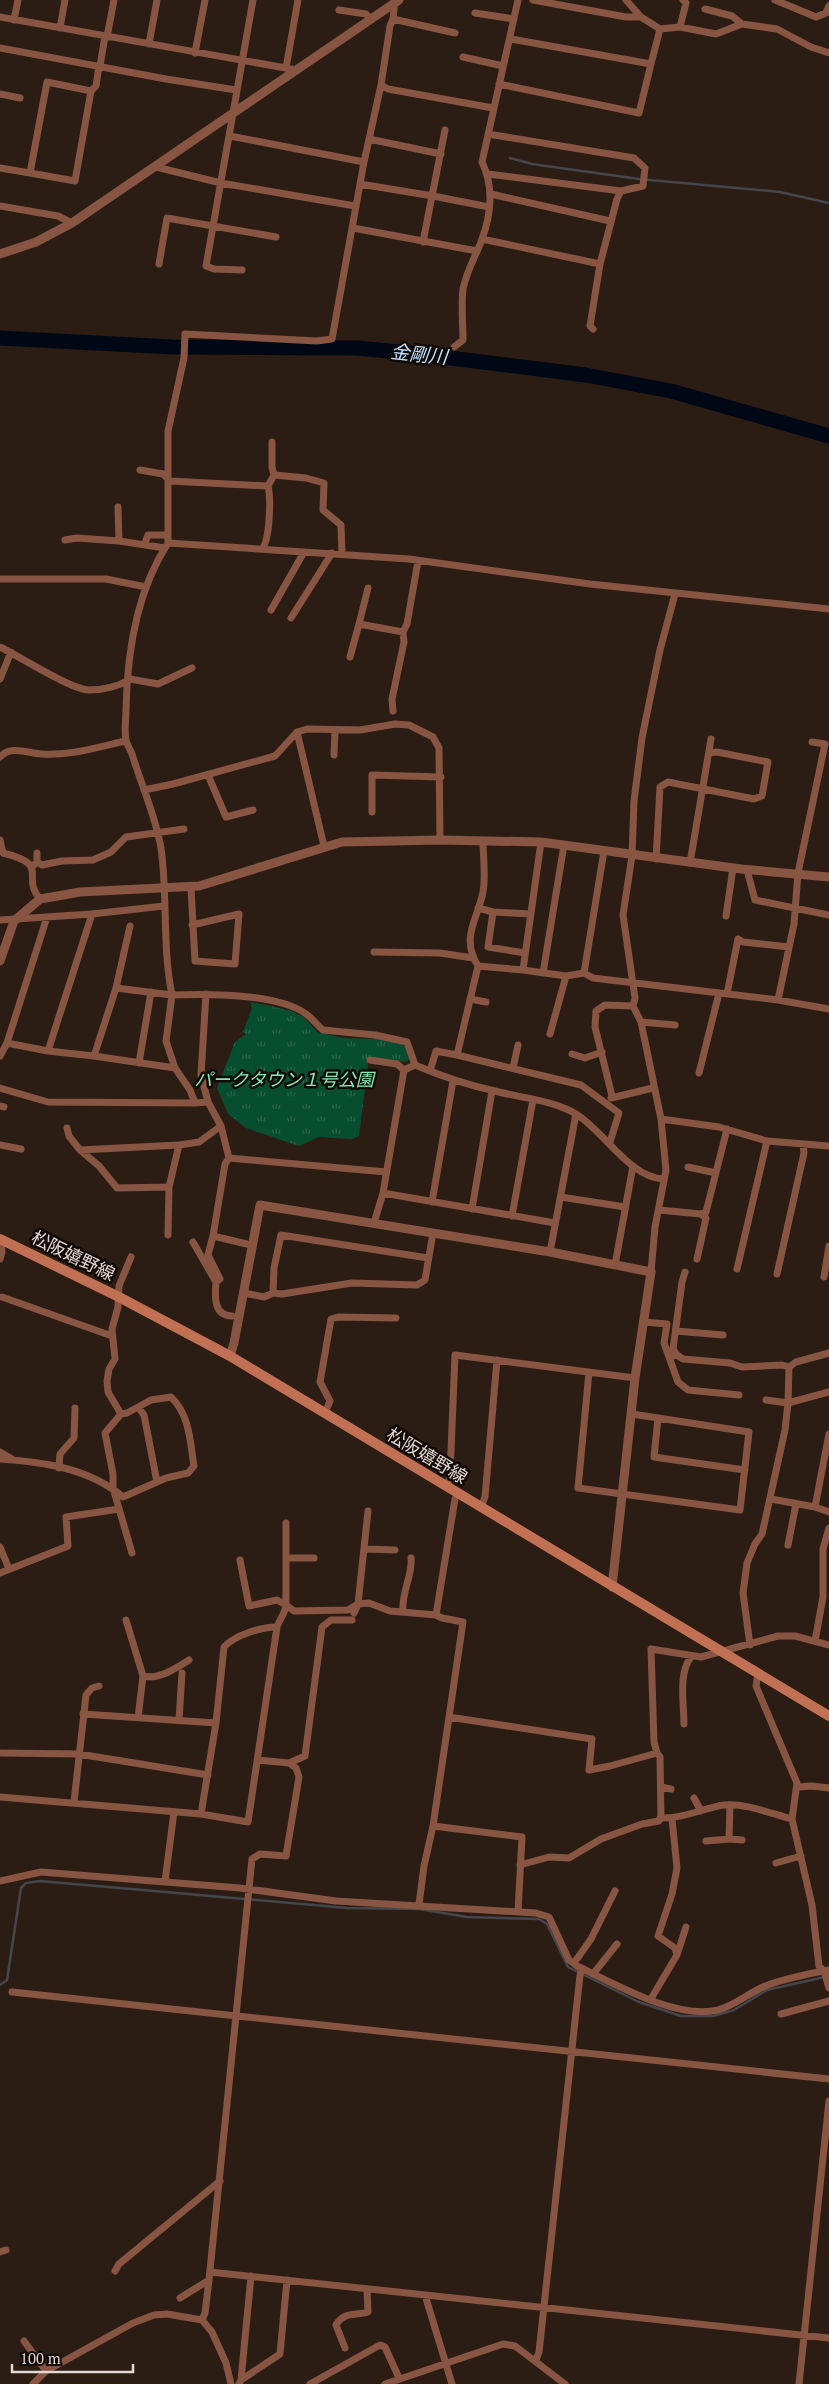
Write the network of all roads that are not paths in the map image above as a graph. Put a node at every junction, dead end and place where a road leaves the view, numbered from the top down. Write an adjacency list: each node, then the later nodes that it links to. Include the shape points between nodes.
1 (18, 0): 23 (street)
2 (65, 0): 26 (street)
3 (114, 0): 29 (street)
4 (157, 0): 31 (street)
5 (205, 0): 33 (street)
6 (253, 0): 36 (street)
7 (298, 0): 40 (street)
8 (518, 0): 22 (street)
9 (533, 0): 19 (street)
10 (626, 0): 19 (street)
11 (683, 0): 25 (street, via 686,3)
12 (775, 0): 14 (street, via 816,17 826,14)
13 (396, 1): 20 (street); 21 (street)
14 (829, 6)
15 (705, 9): 24 (street, via 732,16)
16 (339, 10): 20 (street, via 366,14)
17 (474, 13): 22 (street)
18 (0, 17): 23 (street)
19 (641, 17): 27 (street)
20 (371, 19): 41 (street)
21 (393, 19): 28 (street); 43 (street)
22 (514, 19): 30 (street)
23 (14, 20): 26 (street)
24 (742, 24): 25 (street, via 716,34); 34 (street, via 777,29)
25 (680, 27): 27 (street)
26 (60, 28): 29 (street)
27 (660, 29): 37 (street)
28 (455, 33)
29 (106, 37): 31 (street); 38 (street)
30 (511, 39): 37 (street); 39 (street)
31 (149, 44): 33 (street)
32 (0, 48): 38 (street)
33 (195, 53): 36 (street)
34 (829, 53)
35 (463, 58): 39 (street)
36 (242, 60): 40 (street); 44 (street)
37 (651, 64): 42 (street, via 639,112)
38 (99, 66): 44 (street); 45 (street, via 96,86)
39 (503, 66): 42 (street)
40 (286, 68): 41 (street)
41 (297, 70): 49 (street)
42 (499, 84): 48 (street)
43 (381, 85): 48 (street, via 388,89); 53 (street)
44 (236, 90): 49 (street)
45 (91, 91): 58 (street, via 75,181); 58 (street, via 47,82)
46 (0, 94): 47 (street)
47 (20, 98)
48 (493, 108): 51 (street)
49 (233, 113): 52 (street); 56 (street)
50 (445, 130): 54 (street)
51 (488, 134): 59 (street, via 482,162); 62 (street, via 634,158 645,168 643,186)
52 (230, 136): 55 (street); 60 (street)
53 (369, 139): 54 (street); 55 (street)
54 (440, 154): 64 (street)
55 (364, 162): 61 (street)
56 (156, 167): 60 (street); 69 (street)
57 (0, 168): 58 (street)
58 (30, 173)
59 (488, 174): 62 (street); 63 (street)
60 (221, 183): 66 (street); 70 (street)
61 (360, 184): 64 (street); 66 (street)
62 (621, 191): 68 (street)
63 (491, 194): 67 (street); 68 (street)
64 (433, 196): 67 (street); 74 (street)
65 (0, 206): 69 (street, via 58,216)
66 (355, 206): 71 (street)
67 (489, 207): 73 (street)
68 (610, 221): 78 (street)
69 (72, 223): 76 (street, via 36,242)
70 (213, 225): 72 (street); 77 (street, via 167,218); 79 (street, via 206,266)
71 (353, 228): 74 (street); 85 (street, via 332,339 317,342 185,334 184,358 168,431)
72 (276, 237)
73 (482, 240): 75 (street); 78 (street)
74 (423, 242): 75 (street)
75 (477, 251): 81 (street, via 463,289 463,340)
76 (0, 254)
77 (159, 264)
78 (600, 264): 80 (street, via 590,326)
79 (242, 270)
80 (593, 329)
81 (454, 347)
82 (272, 442): 84 (street)
83 (140, 470): 85 (street)
84 (274, 475): 86 (street); 95 (street, via 324,483 323,510 342,525)
85 (167, 477): 86 (street, via 170,481); 90 (street)
86 (268, 486): 92 (street, via 269,518)
87 (118, 506): 89 (street)
88 (65, 540): 89 (street)
89 (120, 541): 91 (street)
90 (167, 542): 91 (street); 91 (street, via 148,535); 92 (street); 98 (street)
91 (145, 543)
92 (262, 549): 93 (street)
93 (304, 552): 94 (street); 102 (street)
94 (332, 553): 95 (street); 103 (street)
95 (342, 553): 96 (street)
96 (418, 561): 100 (street); 105 (street)
97 (0, 579): 98 (street, via 106,580)
98 (146, 587): 111 (street, via 139,602)
99 (368, 588): 104 (street)
100 (675, 594): 101 (street); 137 (street, via 642,738 634,801)
101 (829, 609)
102 (271, 610)
103 (291, 618)
104 (360, 624): 105 (street); 108 (street)
105 (403, 632): 112 (street)
106 (0, 647): 107 (street)
107 (11, 652): 110 (street); 111 (street, via 88,690)
108 (350, 657)
109 (192, 668): 111 (street, via 158,684)
110 (0, 678)
111 (127, 681): 116 (street)
112 (393, 711)
113 (335, 730): 114 (street); 119 (street); 122 (street, via 409,725 433,737 439,748)
114 (297, 732): 121 (street, via 275,756); 134 (street)
115 (711, 740): 118 (street)
116 (126, 741): 120 (street, via 80,752 40,754 15,750); 124 (street)
117 (812, 742): 143 (street, via 825,744)
118 (709, 753): 123 (street); 123 (street, via 768,762 762,796 754,799)
119 (334, 755)
120 (0, 757)
121 (208, 775): 124 (street); 125 (street, via 226,817)
122 (441, 777): 126 (street, via 372,775); 130 (street)
123 (703, 789): 138 (street, via 668,782 660,787); 139 (street)
124 (144, 790): 128 (street)
125 (254, 810)
126 (372, 812)
127 (184, 829): 128 (street)
128 (156, 833): 140 (street, via 126,838 111,852 93,860); 146 (street)
129 (0, 840): 140 (street, via 3,853)
130 (440, 840): 131 (street); 134 (street, via 342,842)
131 (483, 841): 132 (street); 150 (street, via 483,891)
132 (541, 842): 133 (street); 153 (street)
133 (564, 845): 135 (street); 168 (street)
134 (324, 846): 145 (street)
135 (604, 851): 137 (street); 169 (street)
136 (37, 853): 140 (street)
137 (632, 856): 138 (street); 171 (street, via 623,914)
138 (656, 859): 139 (street)
139 (690, 863): 141 (street)
140 (34, 864): 147 (street, via 36,894)
141 (733, 868): 142 (street); 155 (street)
142 (747, 870): 143 (street); 149 (street, via 756,900)
143 (798, 873): 144 (street); 149 (street)
144 (829, 877)
145 (191, 888): 146 (street); 159 (street)
146 (165, 889): 147 (street, via 80,892); 148 (street)
147 (40, 899): 158 (street)
148 (164, 906): 152 (street); 177 (street)
149 (795, 907): 154 (street); 161 (street)
150 (478, 908): 151 (street); 164 (street, via 470,935)
151 (493, 912): 153 (street); 163 (street, via 488,947)
152 (92, 914): 156 (street); 189 (street)
153 (530, 914): 163 (street)
154 (829, 915)
155 (726, 916)
156 (47, 917): 158 (street); 187 (street)
157 (0, 920): 158 (street)
158 (14, 921): 165 (street)
159 (192, 925): 159 (street, via 195,961 235,964 240,914)
160 (130, 926): 172 (street)
161 (789, 947): 176 (street, via 738,939); 179 (street)
162 (374, 952): 164 (street, via 440,953)
163 (525, 953): 167 (street)
164 (473, 958): 166 (street)
165 (0, 961)
166 (478, 966): 167 (street); 178 (street)
167 (523, 970): 168 (street)
168 (543, 973): 170 (street)
169 (584, 973): 170 (street); 171 (street, via 592,978)
170 (566, 976): 186 (street)
171 (632, 982): 174 (street); 182 (street)
172 (116, 988): 173 (street); 194 (street)
173 (151, 992): 177 (street); 196 (street)
174 (719, 993): 176 (street); 202 (street)
175 (206, 994): 177 (street); 197 (street, via 253,998 290,1006 306,1014 323,1030 407,1042); 209 (street, via 201,1075)
176 (727, 994): 179 (street)
177 (172, 996): 198 (street, via 166,1041)
178 (470, 999): 181 (street); 192 (street)
179 (778, 1000): 183 (street)
180 (829, 1000): 183 (street)
181 (486, 1002)
182 (633, 1006): 184 (street); 190 (street, via 605,1005 596,1011 595,1027)
183 (828, 1009)
184 (641, 1022): 185 (street); 205 (street)
185 (675, 1025)
186 (550, 1034)
187 (7, 1043): 189 (street); 193 (street)
188 (518, 1045): 199 (street)
189 (48, 1050): 194 (street)
190 (602, 1052): 191 (street, via 586,1058); 207 (street)
191 (572, 1054)
192 (458, 1055): 199 (street); 201 (street, via 436,1052)
193 (0, 1056)
194 (94, 1056): 196 (street)
195 (370, 1060): 200 (street, via 397,1064)
196 (139, 1062): 198 (street)
197 (415, 1065): 200 (street); 201 (street)
198 (175, 1068): 210 (street)
199 (513, 1068): 211 (street, via 581,1086)
200 (404, 1070): 228 (street)
201 (430, 1071): 203 (street)
202 (699, 1073)
203 (453, 1081): 206 (street); 234 (street)
204 (0, 1088): 210 (street, via 48,1102)
205 (654, 1088): 207 (street); 213 (street)
206 (492, 1091): 208 (street); 236 (street)
207 (612, 1096): 211 (street)
208 (533, 1100): 212 (street, via 566,1108); 239 (street)
209 (208, 1102): 210 (street); 214 (street)
210 (195, 1103)
211 (606, 1103): 218 (street, via 619,1113)
212 (576, 1114): 218 (street); 233 (street)
213 (661, 1119): 216 (street); 230 (street, via 666,1170)
214 (221, 1126): 221 (street, via 199,1142); 225 (street)
215 (67, 1128): 224 (street)
216 (727, 1129): 217 (street); 229 (street)
217 (767, 1141): 219 (street); 255 (street)
218 (610, 1142): 226 (street)
219 (803, 1144): 222 (street); 258 (street, via 804,1153)
220 (0, 1145): 223 (street)
221 (179, 1145): 224 (street); 231 (street)
222 (829, 1146)
223 (21, 1149)
224 (80, 1150): 231 (street, via 118,1188)
225 (228, 1158): 228 (street); 244 (street)
226 (633, 1166): 230 (street, via 656,1179); 235 (street)
227 (688, 1167): 229 (street)
228 (386, 1172): 232 (street)
229 (716, 1173): 238 (street, via 706,1212)
230 (663, 1179): 237 (street)
231 (169, 1187): 243 (street)
232 (383, 1193): 234 (street); 240 (street)
233 (562, 1197): 235 (street); 241 (street)
234 (432, 1202): 236 (street)
235 (625, 1207): 254 (street)
236 (472, 1209): 239 (street)
237 (659, 1210): 238 (street); 256 (street)
238 (701, 1214): 252 (street, via 706,1218)
239 (512, 1216): 241 (street)
240 (374, 1223): 242 (street); 247 (street, via 260,1205)
241 (555, 1223): 249 (street)
242 (433, 1233): 249 (street); 251 (street)
243 (168, 1235)
244 (213, 1236): 247 (street); 260 (street, via 208,1255 220,1279)
245 (0, 1239): 253 (street); 263 (main road, 松阪嬉野線)
246 (193, 1242): 260 (street)
247 (251, 1245): 262 (street)
248 (829, 1246): 259 (street)
249 (550, 1252): 254 (street)
250 (131, 1257): 263 (street, via 119,1286)
251 (428, 1258): 261 (street, via 425,1280 417,1285 352,1284); 261 (street, via 281,1236)
252 (697, 1258)
253 (0, 1259)
254 (614, 1265): 256 (street)
255 (737, 1269)
256 (651, 1272): 267 (street)
257 (686, 1272): 268 (street)
258 (777, 1274)
259 (824, 1277)
260 (216, 1282): 265 (street, via 214,1300 218,1310)
261 (273, 1293): 262 (street, via 264,1297)
262 (244, 1294): 273 (street)
263 (119, 1296): 270 (street); 273 (main road, 松阪嬉野線)
264 (2, 1297): 270 (street)
265 (232, 1316)
266 (396, 1318): 285 (street, via 331,1319 320,1382 330,1401)
267 (644, 1322): 274 (street, via 667,1324 664,1343); 278 (street)
268 (676, 1331): 269 (street); 272 (street, via 673,1349)
269 (723, 1335)
270 (112, 1336): 286 (street, via 115,1359 109,1368 108,1392)
271 (829, 1353): 276 (street)
272 (677, 1355): 274 (street); 276 (street, via 682,1359 742,1367)
273 (230, 1356): 285 (main road, 松阪嬉野線)
274 (668, 1357): 280 (street, via 678,1382 688,1390)
275 (497, 1360): 277 (street); 296 (street, via 455,1355); 302 (street, via 485,1497)
276 (789, 1367): 282 (street)
277 (589, 1372): 278 (street); 298 (street, via 578,1488)
278 (635, 1378): 287 (street)
279 (829, 1392): 282 (street)
280 (739, 1395)
281 (766, 1400): 282 (street)
282 (788, 1403): 300 (street)
283 (138, 1407): 286 (street); 295 (street, via 144,1414); 295 (street, via 151,1400 171,1398 178,1404 187,1423 194,1466 188,1473)
284 (75, 1408): 293 (street, via 74,1438 60,1454)
285 (326, 1413): 296 (main road, 松阪嬉野線)
286 (121, 1414): 297 (street, via 105,1433)
287 (632, 1414): 288 (street); 298 (street)
288 (658, 1418): 294 (street, via 749,1432); 294 (street, via 654,1457)
289 (829, 1434): 303 (street)
290 (0, 1452): 292 (street)
291 (0, 1459): 292 (street)
292 (15, 1460): 293 (street)
293 (59, 1468): 297 (street, via 83,1472)
294 (745, 1470): 298 (street, via 740,1510)
295 (157, 1482): 297 (street, via 123,1497)
296 (447, 1486): 302 (main road, 松阪嬉野線)
297 (113, 1488): 304 (street)
298 (622, 1493): 320 (street)
299 (455, 1499): 324 (street)
300 (771, 1499): 301 (street); 328 (street, via 762,1534 747,1563 743,1593)
301 (796, 1504): 303 (street); 309 (street)
302 (481, 1507): 320 (main road, 松阪嬉野線)
303 (815, 1507): 306 (street)
304 (119, 1509): 313 (street); 318 (street, via 66,1517 68,1546)
305 (368, 1511): 311 (street)
306 (829, 1512)
307 (286, 1522): 314 (street)
308 (829, 1528): 327 (street, via 823,1549 823,1597)
309 (788, 1545)
310 (0, 1547): 318 (street)
311 (365, 1549): 312 (street); 321 (street)
312 (395, 1550)
313 (132, 1553)
314 (287, 1558): 315 (street); 322 (street)
315 (314, 1558)
316 (411, 1558): 323 (street)
317 (240, 1560): 322 (street, via 249,1606 278,1600)
318 (9, 1569): 319 (street)
319 (0, 1573)
320 (612, 1587): 330 (main road, 松阪嬉野線)
321 (358, 1604): 322 (street, via 348,1610 294,1611); 323 (street, via 368,1603); 348 (street, via 353,1616 331,1620 322,1627 305,1756)
322 (286, 1605): 326 (street)
323 (402, 1612): 324 (street)
324 (436, 1615): 339 (street, via 463,1622)
325 (126, 1620): 335 (street)
326 (277, 1628): 342 (street, via 269,1627 231,1640 224,1647); 347 (street)
327 (815, 1642): 328 (street, via 795,1636 778,1636); 329 (street)
328 (750, 1645): 330 (street)
329 (829, 1645)
330 (722, 1652): 331 (street); 334 (main road, 松阪嬉野線)
331 (691, 1657): 343 (street, via 684,1678); 345 (street, via 651,1649)
332 (189, 1660): 335 (street, via 168,1672)
333 (182, 1673): 341 (street)
334 (758, 1674): 338 (main road, 松阪嬉野線); 351 (street, via 756,1686)
335 (143, 1676): 340 (street)
336 (100, 1686): 337 (street, via 92,1688 86,1695)
337 (83, 1714): 340 (street); 346 (street)
338 (829, 1716)
339 (449, 1717): 345 (street, via 592,1739 589,1770); 364 (street)
340 (138, 1718): 341 (street)
341 (178, 1720): 342 (street)
342 (216, 1723): 349 (street)
343 (684, 1724)
344 (0, 1753): 346 (street)
345 (657, 1753): 350 (street, via 660,1757)
346 (79, 1754): 349 (street); 356 (street)
347 (257, 1760): 348 (street); 360 (street, via 248,1822)
348 (289, 1763): 373 (street, via 296,1768 299,1777 286,1856 260,1854 252,1859)
349 (208, 1775): 360 (street)
350 (661, 1787): 353 (street); 361 (street)
351 (798, 1787): 352 (street); 363 (street)
352 (829, 1788)
353 (672, 1789)
354 (0, 1797): 356 (street)
355 (694, 1798): 359 (street)
356 (74, 1802): 358 (street)
357 (730, 1805): 359 (street); 363 (street); 365 (street)
358 (174, 1812): 360 (street); 372 (street)
359 (700, 1812): 362 (street)
360 (201, 1814)
361 (660, 1818): 362 (street); 370 (street, via 601,1839 569,1858 549,1857)
362 (672, 1819): 379 (street, via 677,1868 658,1936 675,1948)
363 (792, 1819): 368 (street)
364 (433, 1826): 370 (street, via 522,1837); 375 (street)
365 (729, 1839): 366 (street); 367 (street)
366 (742, 1840)
367 (706, 1841)
368 (801, 1856): 369 (street); 382 (street, via 812,1905 819,1966)
369 (776, 1863)
370 (520, 1865): 376 (street)
371 (0, 1881): 372 (street, via 41,1872)
372 (165, 1881): 373 (street)
373 (249, 1889): 375 (street, via 336,1901); 389 (street)
374 (615, 1891): 380 (street, via 591,1939)
375 (419, 1904): 376 (street)
376 (518, 1912): 380 (street, via 549,1917 569,1960)
377 (686, 1927): 379 (street)
378 (617, 1944): 383 (street)
379 (677, 1954): 386 (street, via 652,1997)
380 (574, 1963): 381 (street)
381 (582, 1969): 383 (street); 390 (street)
382 (826, 1971): 384 (street); 386 (street, via 760,1988 718,2010 690,2011)
383 (593, 1974): 386 (street)
384 (829, 1988)
385 (12, 1992): 389 (street)
386 (653, 2001)
387 (829, 2001): 388 (street)
388 (781, 2014)
389 (237, 2015): 390 (street); 393 (street)
390 (571, 2052): 391 (street); 401 (street)
391 (829, 2079)
392 (829, 2101): 403 (street)
393 (220, 2181): 394 (street); 395 (street)
394 (115, 2270)
395 (210, 2276): 396 (street); 400 (street); 402 (street)
396 (251, 2276): 397 (street); 411 (street)
397 (287, 2280): 398 (street); 411 (street, via 280,2354)
398 (367, 2289): 399 (street); 406 (street, via 368,2312 346,2315 336,2325)
399 (425, 2295): 401 (street); 408 (street)
400 (180, 2298)
401 (543, 2308): 403 (street); 407 (street)
402 (202, 2320): 409 (street, via 154,2315 133,2323); 413 (street, via 212,2332)
403 (804, 2336): 404 (street); 418 (street)
404 (829, 2338)
405 (24, 2341): 409 (street)
406 (345, 2348)
407 (536, 2360): 408 (street, via 515,2346 503,2344); 417 (street)
408 (446, 2363): 410 (street); 416 (street)
409 (46, 2371): 412 (street)
410 (399, 2378): 414 (street, via 385,2347 380,2345); 415 (street)
411 (240, 2382)
412 (33, 2384)
413 (232, 2384)
414 (310, 2384)
415 (385, 2384)
416 (452, 2384)
417 (565, 2384)
418 (799, 2384)

